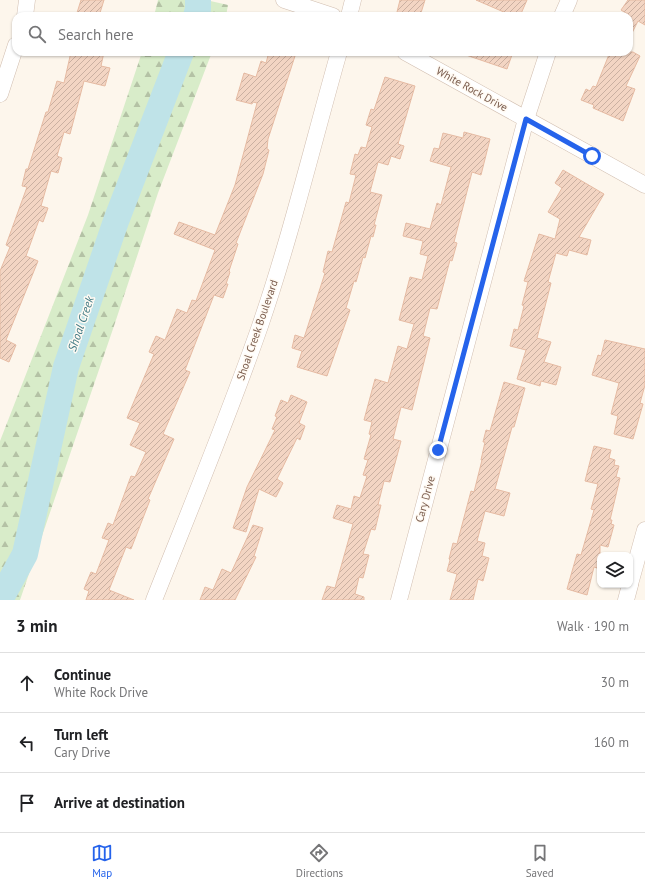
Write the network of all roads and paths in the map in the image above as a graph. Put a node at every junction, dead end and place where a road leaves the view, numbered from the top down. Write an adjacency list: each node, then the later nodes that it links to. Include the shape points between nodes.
1 (27, 0): 5 (street)
2 (284, 0): 6 (street)
3 (353, 0): 7 (street)
4 (569, 0): 8 (street)
5 (26, 12)
6 (321, 12)
7 (350, 12)
8 (564, 12)
9 (13, 56): 13 (street)
10 (338, 56): 19 (street, Shoal Creek Boulevard, via 260,324 238,387)
11 (412, 56): 14 (street, White Rock Drive)
12 (547, 56): 14 (street, Cary Drive)
13 (0, 94)
14 (526, 119): 15 (street, White Rock Drive); 20 (street, Cary Drive)
15 (645, 185)
16 (645, 530): 17 (street)
17 (633, 573)
18 (629, 588): 21 (street)
19 (154, 600)
20 (399, 600)
21 (626, 600)

